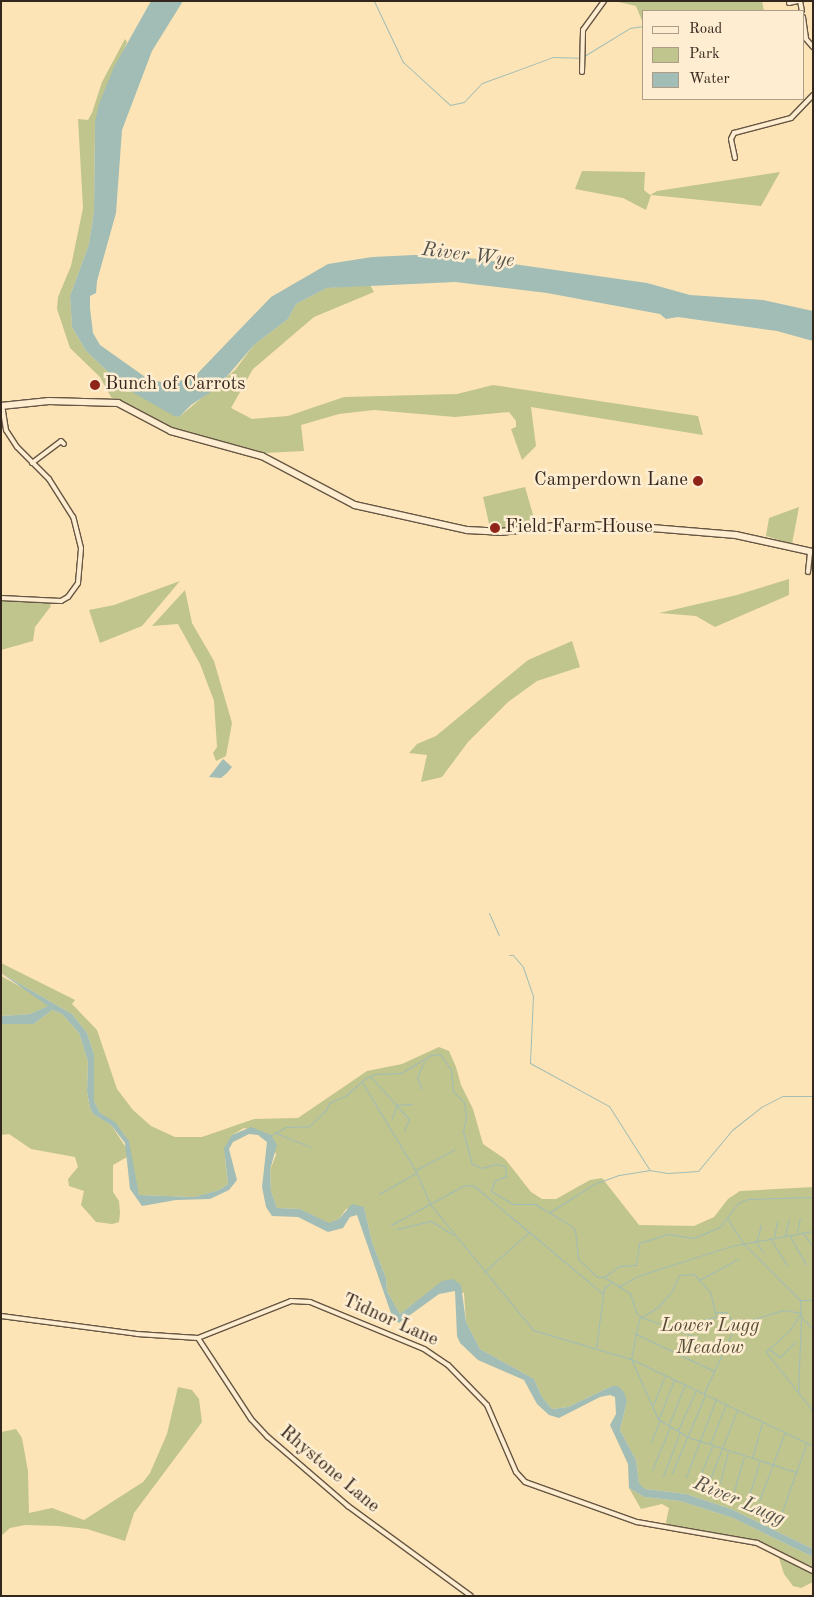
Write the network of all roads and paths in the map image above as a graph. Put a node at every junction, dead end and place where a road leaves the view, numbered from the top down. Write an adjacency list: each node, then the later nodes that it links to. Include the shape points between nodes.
1 (604, 1): 6 (street, via 583,30)
2 (799, 1): 3 (street)
3 (790, 3)
4 (804, 24): 5 (street, via 806,39)
5 (813, 47)
6 (582, 72)
7 (813, 94): 8 (street, via 790,118 734,133 731,139)
8 (735, 158)
9 (2, 406): 11 (street, via 6,430); 12 (main road, via 49,401 118,403 172,431 262,456 340,499 372,510 478,531 565,525 628,526 736,536)
10 (61, 441): 11 (street)
11 (32, 463): 15 (street, via 49,479 76,525 81,548 78,583 72,594 61,601)
12 (811, 552): 13 (street)
13 (811, 567): 14 (street)
14 (808, 572)
15 (1, 598)
16 (1, 1316): 17 (street, Tidnor Lane, via 137,1334)
17 (198, 1338): 18 (street, Tidnor Lane, via 291,1301 304,1300 323,1306 369,1329 424,1348 448,1365 487,1406 516,1472 526,1482 637,1522 764,1545); 19 (street, Rhystone Lane, via 251,1419 268,1437 348,1506)
18 (813, 1571)
19 (472, 1596)

